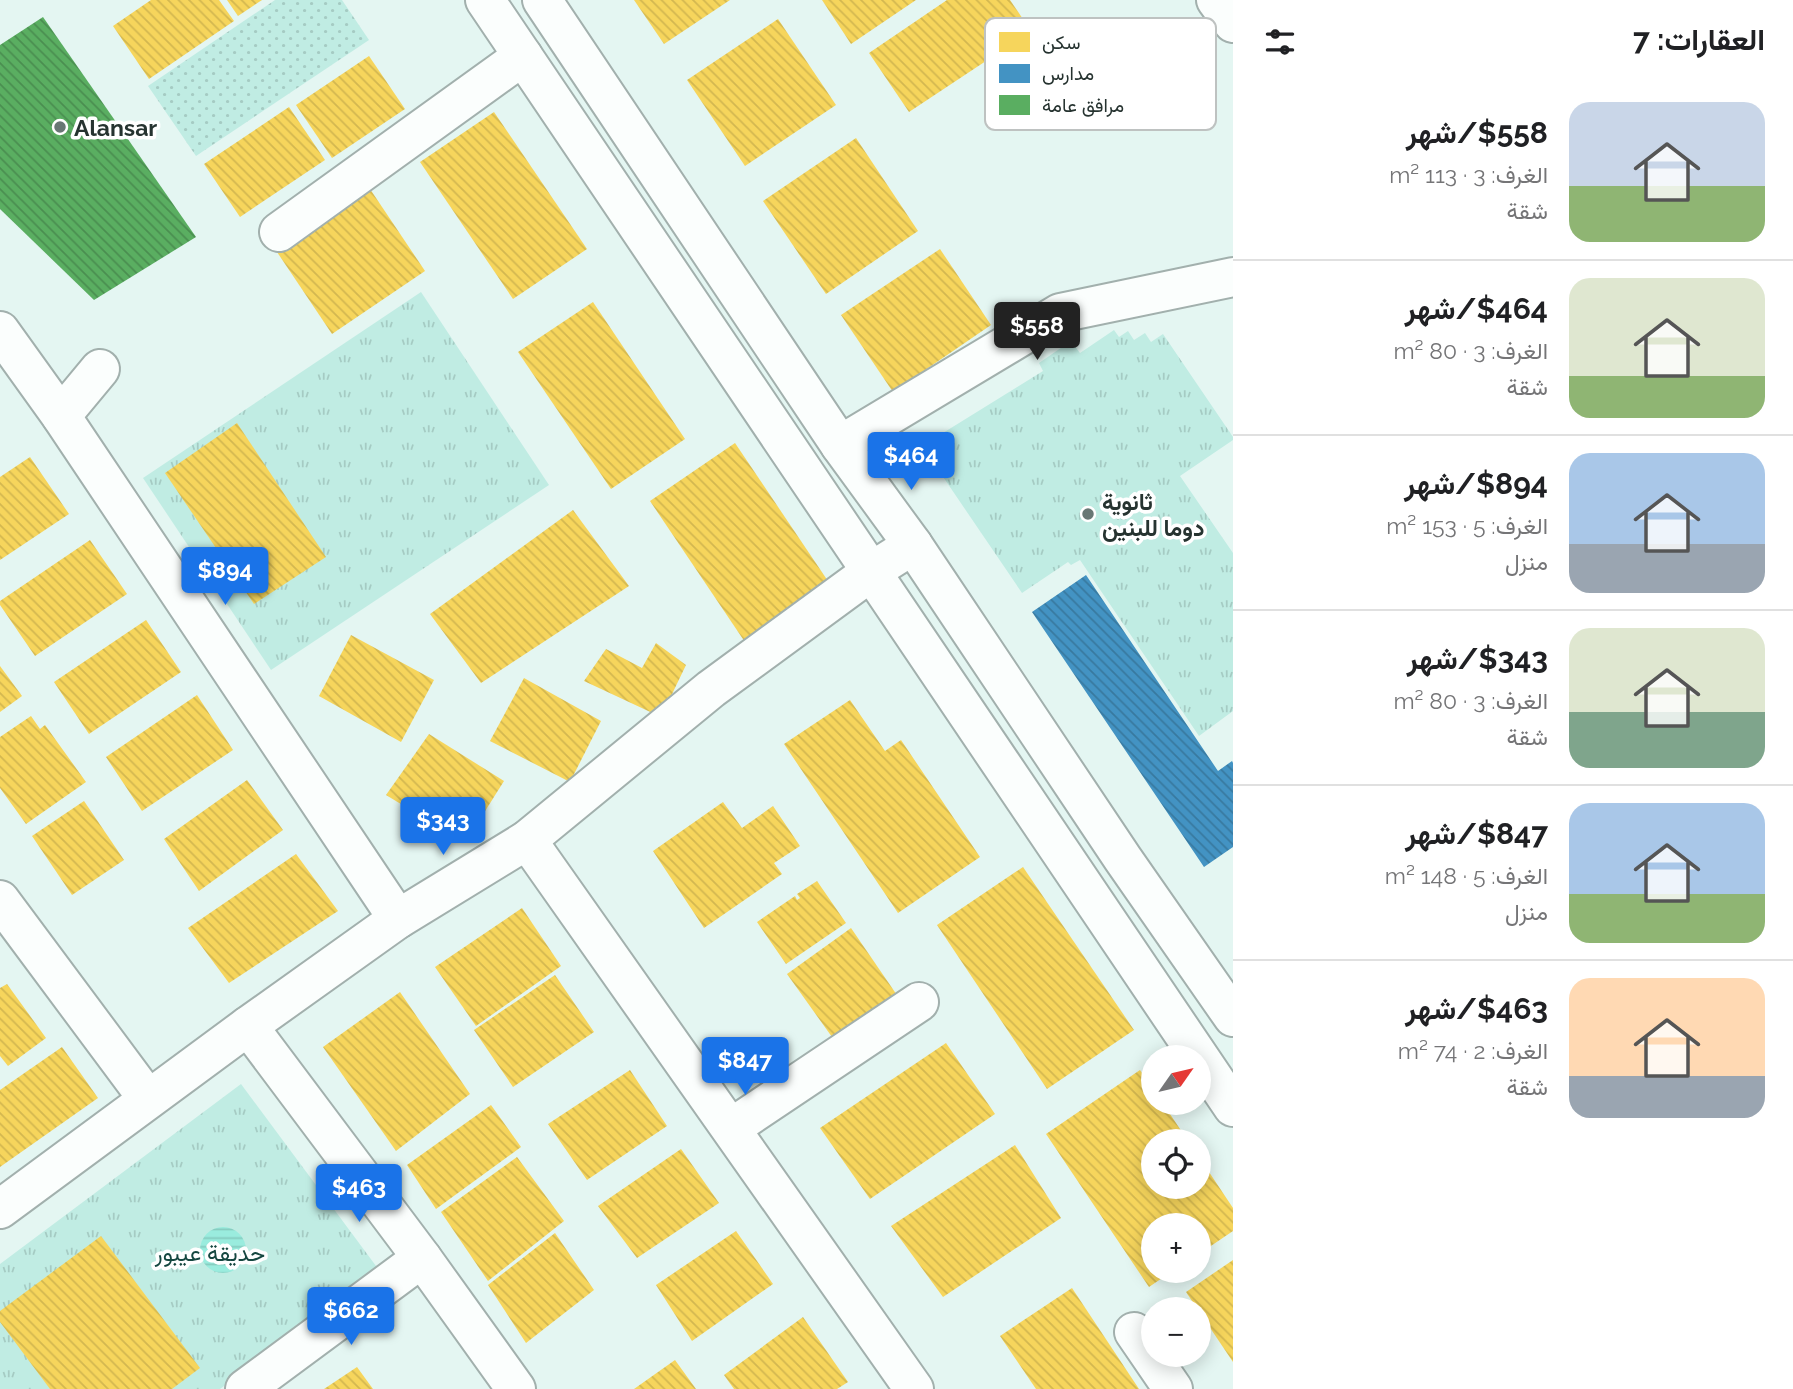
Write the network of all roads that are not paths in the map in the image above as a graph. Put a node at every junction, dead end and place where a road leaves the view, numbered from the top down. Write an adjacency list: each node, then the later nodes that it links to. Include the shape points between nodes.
1 (485, 0): 5 (street)
2 (542, 0): 11 (street)
3 (1216, 0): 4 (street)
4 (1233, 23)
5 (523, 56): 6 (street); 13 (street)
6 (279, 232)
7 (1233, 277): 11 (street, via 1060,313)
8 (0, 331): 10 (street)
9 (100, 369): 10 (street)
10 (61, 416): 16 (street)
11 (839, 444): 12 (street)
12 (913, 545): 13 (street); 18 (street)
13 (872, 571): 14 (street, via 711,689); 21 (street)
14 (527, 840): 16 (street); 22 (street)
15 (0, 900): 20 (street)
16 (398, 919): 19 (street)
17 (919, 1002): 22 (street)
18 (1233, 1017)
19 (248, 1026): 20 (street); 24 (street)
20 (148, 1100): 23 (street)
21 (1233, 1107)
22 (731, 1128): 28 (street)
23 (0, 1209)
24 (422, 1258): 26 (street); 27 (street)
25 (1134, 1332): 29 (street)
26 (245, 1389)
27 (516, 1389)
28 (914, 1389)
29 (1173, 1389)

